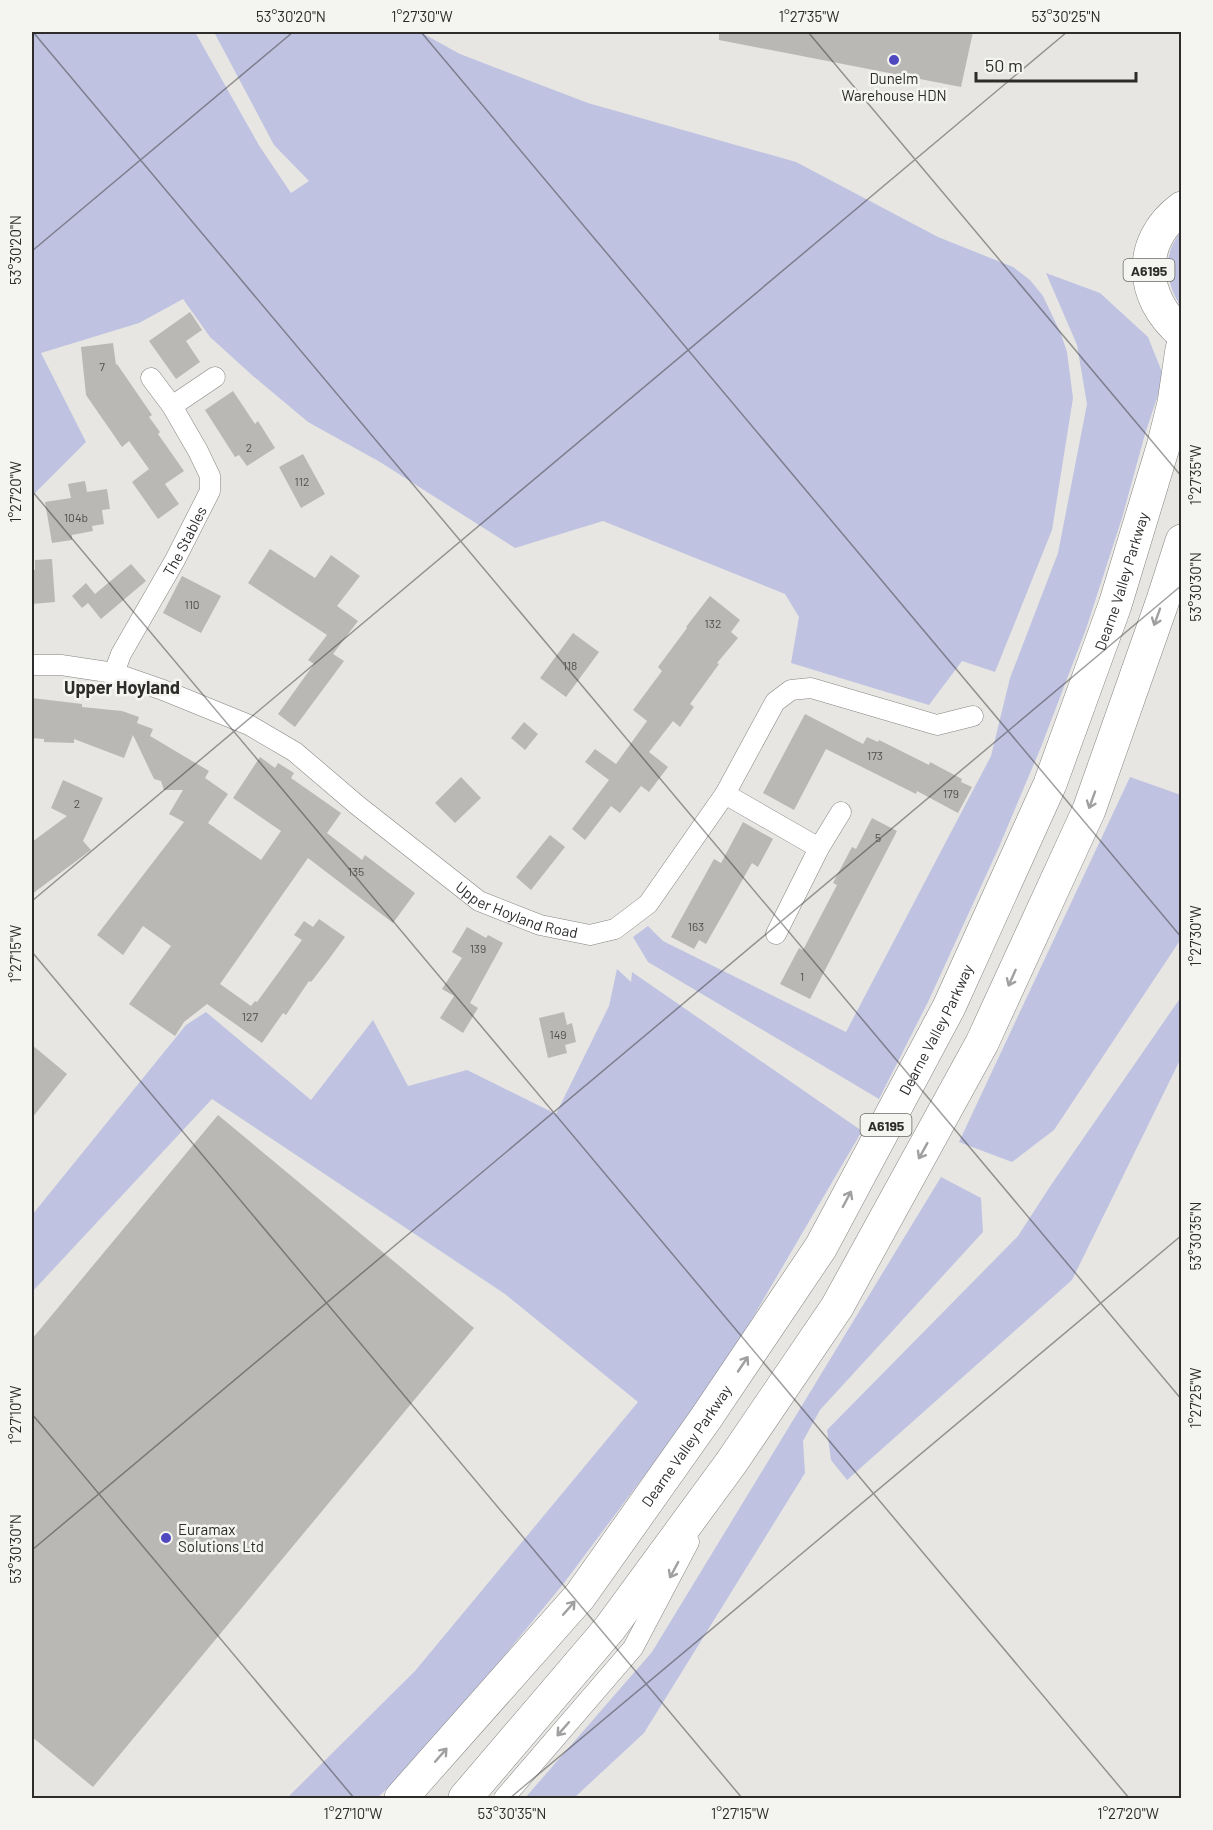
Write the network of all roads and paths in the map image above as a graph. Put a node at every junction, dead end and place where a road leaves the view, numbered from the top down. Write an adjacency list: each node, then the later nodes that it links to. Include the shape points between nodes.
1 (1182, 208): 2 (highway, A6195, via 1169,217 1156,237 1149,259 1149,283 1157,305)
2 (1182, 333)
3 (1182, 349): 16 (highway, Dearne Valley Parkway / A6195, one-way to 3, via 579,1596 706,1418 832,1227 949,1007 1050,784 1119,594 1163,447)
4 (214, 377): 6 (street)
5 (151, 378): 6 (street, The Stables)
6 (172, 406): 9 (street, The Stables, via 210,476 210,491 121,654)
7 (1182, 541): 15 (highway, A6195, one-way to 15, via 1089,810 982,1043 837,1307)
8 (32, 665): 9 (street, Upper Hoyland Road)
9 (114, 674): 11 (street, Upper Hoyland Road, via 249,725 295,752 479,901 540,925 590,934 615,929 648,904)
10 (973, 716): 11 (street, Upper Hoyland Road, via 938,725 811,688 791,690 775,702)
11 (726, 794): 13 (street)
12 (842, 812): 13 (street)
13 (819, 848): 14 (street)
14 (776, 934)
15 (731, 1463): 17 (highway, A6195, via 610,1628); 18 (street, one-way to 18, via 633,1648)
16 (401, 1798)
17 (465, 1798)
18 (504, 1798)

